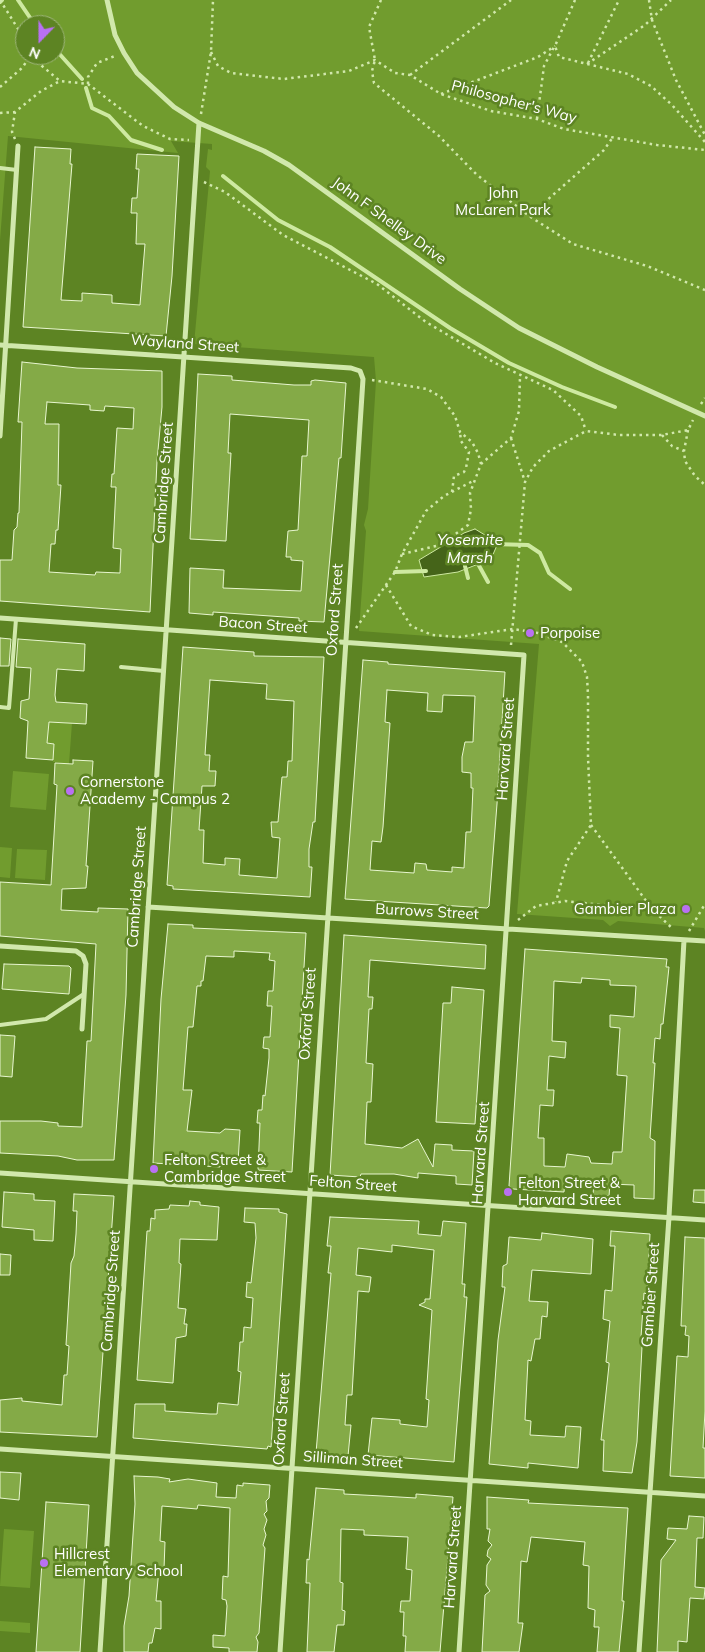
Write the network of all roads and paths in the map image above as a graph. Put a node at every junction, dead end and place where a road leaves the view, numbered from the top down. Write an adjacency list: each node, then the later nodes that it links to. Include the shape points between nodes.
1 (0, 0): 11 (path)
2 (107, 0): 14 (street, John F Shelley Drive, via 115,35)
3 (213, 0): 13 (path)
4 (381, 0): 15 (path, via 369,27)
5 (512, 0): 19 (path)
6 (575, 0): 12 (path)
7 (619, 0): 16 (path)
8 (649, 0): 10 (path)
9 (671, 0): 10 (path)
10 (652, 20): 16 (path); 28 (path, via 676,80)
11 (15, 25)
12 (555, 46): 16 (path, via 559,57); 23 (path, via 538,57); 26 (path, via 544,66)
13 (211, 52): 15 (path, via 218,66 231,73 284,79 349,71); 27 (path)
14 (124, 53): 21 (path, via 97,63 88,77); 27 (street, John F Shelley Drive, via 137,73 155,91)
15 (375, 60): 19 (path, Philosopher's Way, via 395,73); 37 (path, via 372,71 374,83 439,136 498,194)
16 (587, 64): 31 (path, via 628,74 651,86)
17 (24, 65): 22 (path)
18 (41, 65): 20 (path)
19 (410, 76): 23 (path, Philosopher's Way)
20 (60, 81): 21 (path); 24 (path, via 41,91)
21 (88, 84): 30 (path, via 143,126 170,139)
22 (0, 87)
23 (441, 94): 26 (path, Philosopher's Way, via 491,111)
24 (15, 112): 25 (path); 32 (path, via 12,132)
25 (0, 113)
26 (537, 118): 29 (path, Philosopher's Way, via 564,129)
27 (199, 123): 30 (street, Cambridge Street); 44 (street, John F Shelley Drive, via 264,150 289,165 519,328)
28 (705, 135)
29 (613, 137): 33 (path, Philosopher's Way); 37 (path, via 604,150)
30 (198, 140): 36 (street, Cambridge Street)
31 (705, 142)
32 (18, 146): 35 (street)
33 (705, 150)
34 (0, 168): 35 (lane)
35 (17, 170): 39 (street)
36 (196, 178): 40 (street, Cambridge Street); 41 (path, via 225,192 283,235 377,284 426,322)
37 (529, 216): 38 (path, via 573,244 647,266)
38 (705, 290)
39 (3, 345): 40 (street, Wayland Street); 50 (street)
40 (185, 356): 42 (street, Wayland Street, via 351,368 360,371); 64 (street, Cambridge Street)
41 (520, 376): 47 (path, via 553,390 581,416); 51 (path, via 519,411)
42 (363, 379): 48 (path, via 434,391 449,406); 65 (street, Oxford Street)
43 (705, 398): 44 (path)
44 (696, 412): 45 (street, John F Shelley Drive); 46 (path)
45 (705, 416)
46 (688, 430): 49 (path); 52 (path)
47 (586, 431): 49 (path); 55 (path, via 549,450 533,467)
48 (460, 432): 53 (path, via 472,442); 57 (path, via 461,441 469,452 464,472 454,476)
49 (662, 435): 52 (path, via 672,446)
50 (0, 436)
51 (511, 438): 53 (path); 55 (path)
52 (684, 451): 56 (path, via 685,460)
53 (481, 464): 54 (path)
54 (473, 481): 57 (path); 58 (path, via 468,525 440,545)
55 (525, 482): 63 (path)
56 (705, 486)
57 (452, 492): 58 (path, via 426,511)
58 (402, 554): 59 (path)
59 (386, 585): 62 (path); 63 (path, via 411,626 432,635 460,636)
60 (0, 618): 61 (street, Bacon Street)
61 (16, 619): 64 (street, Bacon Street); 70 (lane, via 9,708)
62 (356, 629)
63 (513, 629): 66 (path); 71 (path, via 538,633 562,642 582,662 588,695)
64 (167, 630): 65 (street, Bacon Street); 69 (street, Cambridge Street)
65 (346, 643): 66 (street, Bacon Street); 76 (street, Oxford Street)
66 (510, 654): 67 (street, Bacon Street)
67 (524, 655): 77 (street, Harvard Street)
68 (121, 667): 69 (lane)
69 (164, 671): 74 (street, Cambridge Street)
70 (0, 707)
71 (591, 825): 72 (path, via 567,861); 75 (path)
72 (556, 902): 75 (path); 77 (path, via 536,906)
73 (705, 904): 78 (path)
74 (148, 907): 76 (street, Burrows Street); 85 (street, Cambridge Street)
75 (653, 910): 78 (path)
76 (327, 919): 77 (street, Burrows Street); 86 (street, Oxford Street)
77 (507, 929): 78 (street, Burrows Street); 87 (street, Harvard Street)
78 (684, 940): 79 (street, Burrows Street); 88 (street, Gambier Street)
79 (705, 941)
80 (0, 946): 81 (street, via 76,951 86,964)
81 (84, 994): 82 (lane, via 46,1019); 83 (street)
82 (0, 1025)
83 (82, 1029)
84 (0, 1173): 85 (street, Felton Street)
85 (131, 1182): 86 (street, Felton Street); 91 (street, Cambridge Street)
86 (309, 1193): 87 (street, Felton Street); 92 (street, Oxford Street)
87 (490, 1205): 88 (street, Felton Street); 93 (street, Harvard Street)
88 (669, 1217): 89 (street, Felton Street); 94 (street, Gambier Street)
89 (705, 1220)
90 (0, 1449): 91 (street, Silliman Street)
91 (113, 1456): 92 (street, Silliman Street); 96 (street, Cambridge Street)
92 (292, 1468): 93 (street, Silliman Street); 97 (street, Oxford Street)
93 (471, 1480): 94 (street, Silliman Street); 98 (street, Harvard Street)
94 (651, 1492): 95 (street, Silliman Street); 99 (street, Gambier Street)
95 (705, 1496)
96 (100, 1652)
97 (280, 1652)
98 (460, 1652)
99 (639, 1652)

